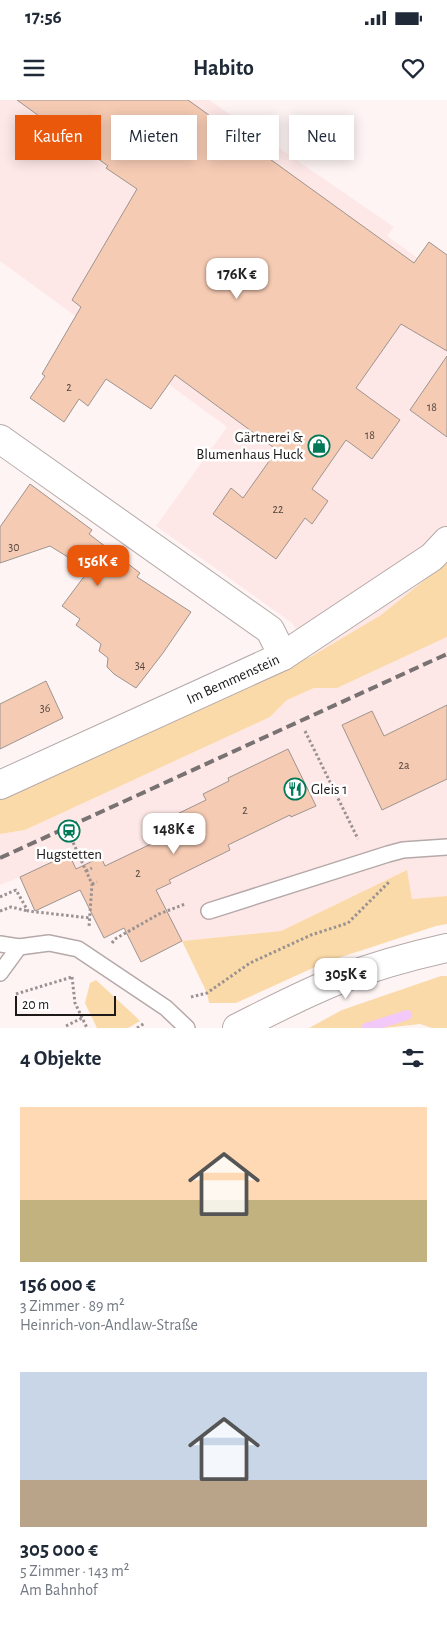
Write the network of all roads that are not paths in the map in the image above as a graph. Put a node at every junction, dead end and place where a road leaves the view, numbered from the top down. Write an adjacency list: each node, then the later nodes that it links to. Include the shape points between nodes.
1 (0, 439): 3 (street, via 270,630)
2 (447, 541): 3 (street, Im Bemmenstein, via 432,557)
3 (282, 656): 4 (street, Im Bemmenstein)
4 (0, 785)
5 (447, 848): 6 (lane, via 403,850)
6 (209, 911)
7 (0, 944): 8 (lane)
8 (19, 948): 10 (lane); 11 (lane, via 49,943 78,949 166,1008)
9 (447, 948): 12 (street, via 340,979)
10 (0, 973)
11 (187, 1028)
12 (237, 1028)

